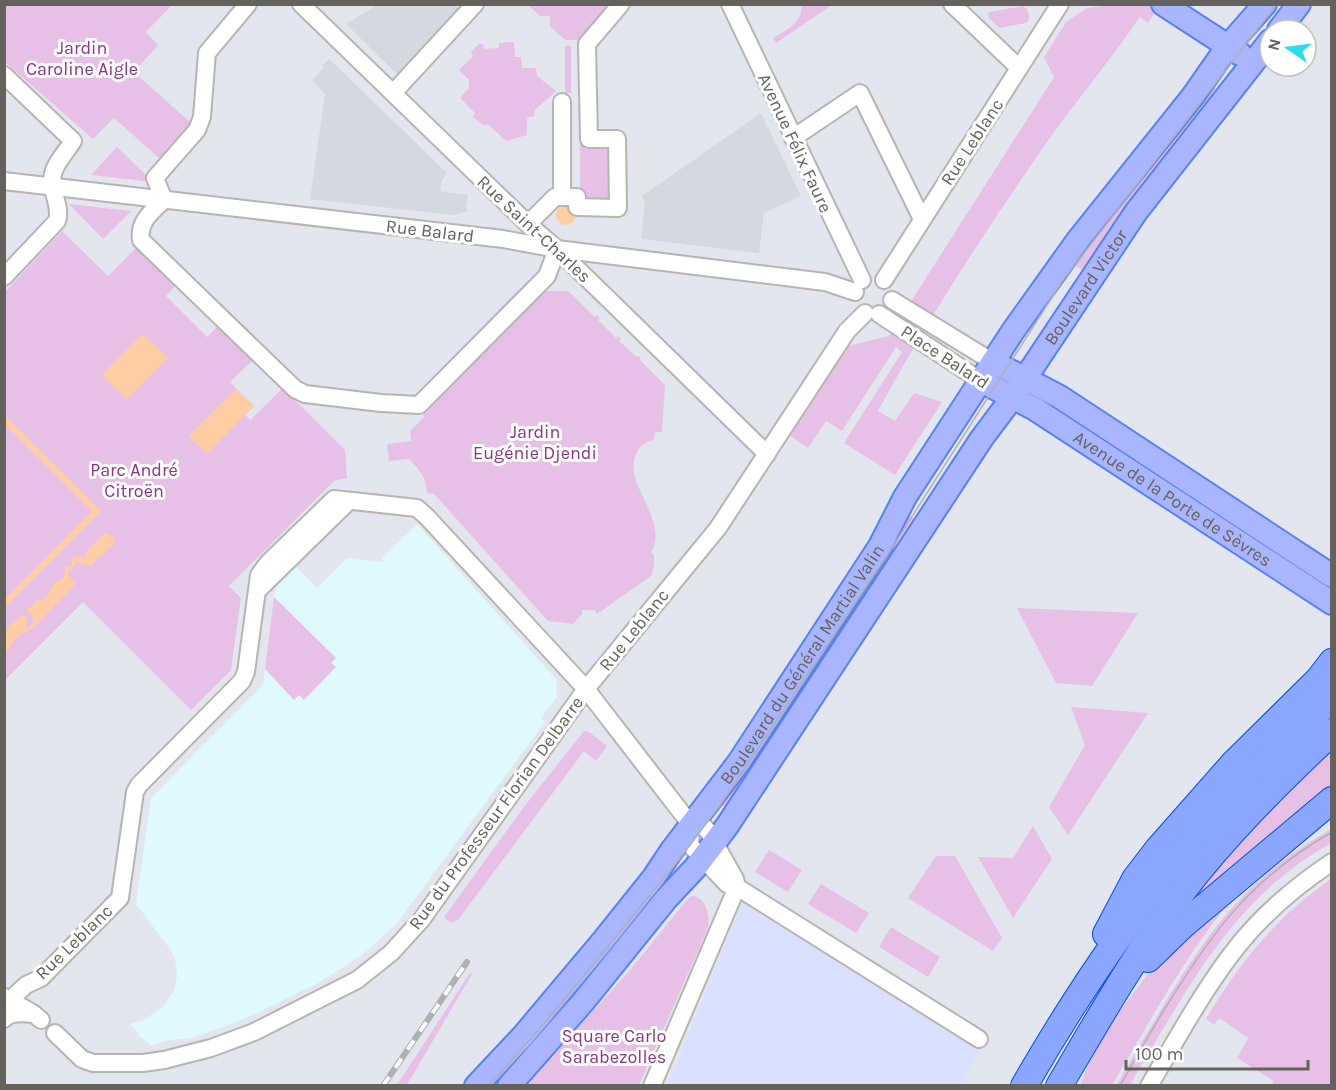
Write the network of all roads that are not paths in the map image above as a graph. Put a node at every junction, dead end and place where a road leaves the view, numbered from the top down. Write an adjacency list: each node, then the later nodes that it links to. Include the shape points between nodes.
1 (248, 4): 23 (street, via 207,53 202,117 197,130 155,178)
2 (301, 4): 17 (street, Rue Saint-Charles)
3 (475, 4): 17 (street)
4 (621, 4): 22 (street, via 587,44 589,139 617,139 618,208 577,207)
5 (730, 4): 19 (street, Avenue Félix Faure)
6 (952, 4): 15 (street)
7 (1060, 4): 15 (street, Rue Leblanc)
8 (1163, 4): 12 (main road)
9 (1265, 4): 12 (main road, Boulevard Victor)
10 (1299, 4): 11 (main road)
11 (1288, 18)
12 (1228, 46): 14 (main road); 32 (main road, Boulevard Victor, via 1078,240)
13 (1258, 56): 14 (main road, Boulevard Victor)
14 (1253, 62): 33 (main road, Boulevard Victor, via 1136,212)
15 (1019, 68): 24 (street, Rue Leblanc)
16 (4, 75): 21 (street, via 73,141 53,173)
17 (393, 93): 25 (street, Rue Saint-Charles)
18 (562, 102): 22 (street)
19 (793, 138): 24 (street, via 860,93); 29 (street, Avenue Félix Faure)
20 (4, 181): 21 (street, Rue Balard)
21 (53, 187): 23 (street, Rue Balard); 27 (street, via 57,221)
22 (570, 197): 25 (street, via 555,197)
23 (164, 200): 26 (street, Rue Balard); 26 (street, via 146,218 141,240 299,392 316,395 419,405 547,276)
24 (922, 219): 28 (street, Rue Leblanc)
25 (528, 224): 26 (street, Rue Saint-Charles)
26 (556, 249): 29 (street, Rue Balard); 36 (street, Rue Saint-Charles)
27 (4, 277)
28 (884, 280): 29 (street, via 870,277); 30 (street, Place Balard, via 891,289)
29 (859, 286): 31 (street, via 857,306)
30 (892, 300): 31 (street, Place Balard, via 888,308); 32 (street, Place Balard)
31 (872, 313): 34 (street, Place Balard); 36 (street, Rue Leblanc, via 847,331)
32 (993, 362): 33 (main road, Place Balard); 34 (main road, Boulevard Victor)
33 (1024, 379): 35 (main road, Boulevard Victor); 39 (main road, Avenue de la Porte de Sèvres, via 1060,398)
34 (981, 381): 35 (main road, Place Balard); 37 (main road, Boulevard Victor)
35 (1012, 398): 38 (main road, Boulevard Victor); 40 (main road, Avenue de la Porte de Sèvres, via 1035,409)
36 (767, 454): 42 (street, Rue Leblanc, via 718,528)
37 (905, 497): 46 (main road, Boulevard du Général Martial Valin, via 880,546 739,762)
38 (914, 542): 47 (main road, Boulevard du Général Martial Valin)
39 (1332, 576)
40 (1332, 603)
41 (1332, 662): 56 (highway, via 1195,805 1135,879)
42 (586, 689): 46 (street); 51 (street, Rue Leblanc, via 417,508 330,501 259,575 242,681 135,792 120,898 41,978); 53 (street, Rue du Professeur Florian Delbarre, via 422,919 391,953 357,980 254,1032 164,1060 93,1063 82,1059)
43 (1332, 698): 56 (highway, via 1181,855 1149,895)
44 (1332, 732): 50 (highway, via 1233,832 1183,891)
45 (1332, 800): 50 (highway, via 1184,925)
46 (691, 825): 47 (street, via 704,827); 57 (main road, Boulevard du Général Martial Valin, via 602,942)
47 (711, 854): 49 (street, via 735,879); 58 (main road, Boulevard du Général Martial Valin, via 666,899)
48 (1332, 862): 63 (street, via 1279,902 1236,948)
49 (737, 887): 54 (street); 59 (street)
50 (1117, 988): 55 (highway)
51 (7, 998): 52 (street, via 37,1017 21,1013)
52 (4, 1019)
53 (55, 1033)
54 (979, 1039)
55 (1086, 1039): 61 (highway); 62 (highway)
56 (1048, 1043): 60 (highway)
57 (476, 1086)
58 (509, 1086)
59 (652, 1086)
60 (1024, 1086)
61 (1059, 1086)
62 (1072, 1086)
63 (1149, 1086)

